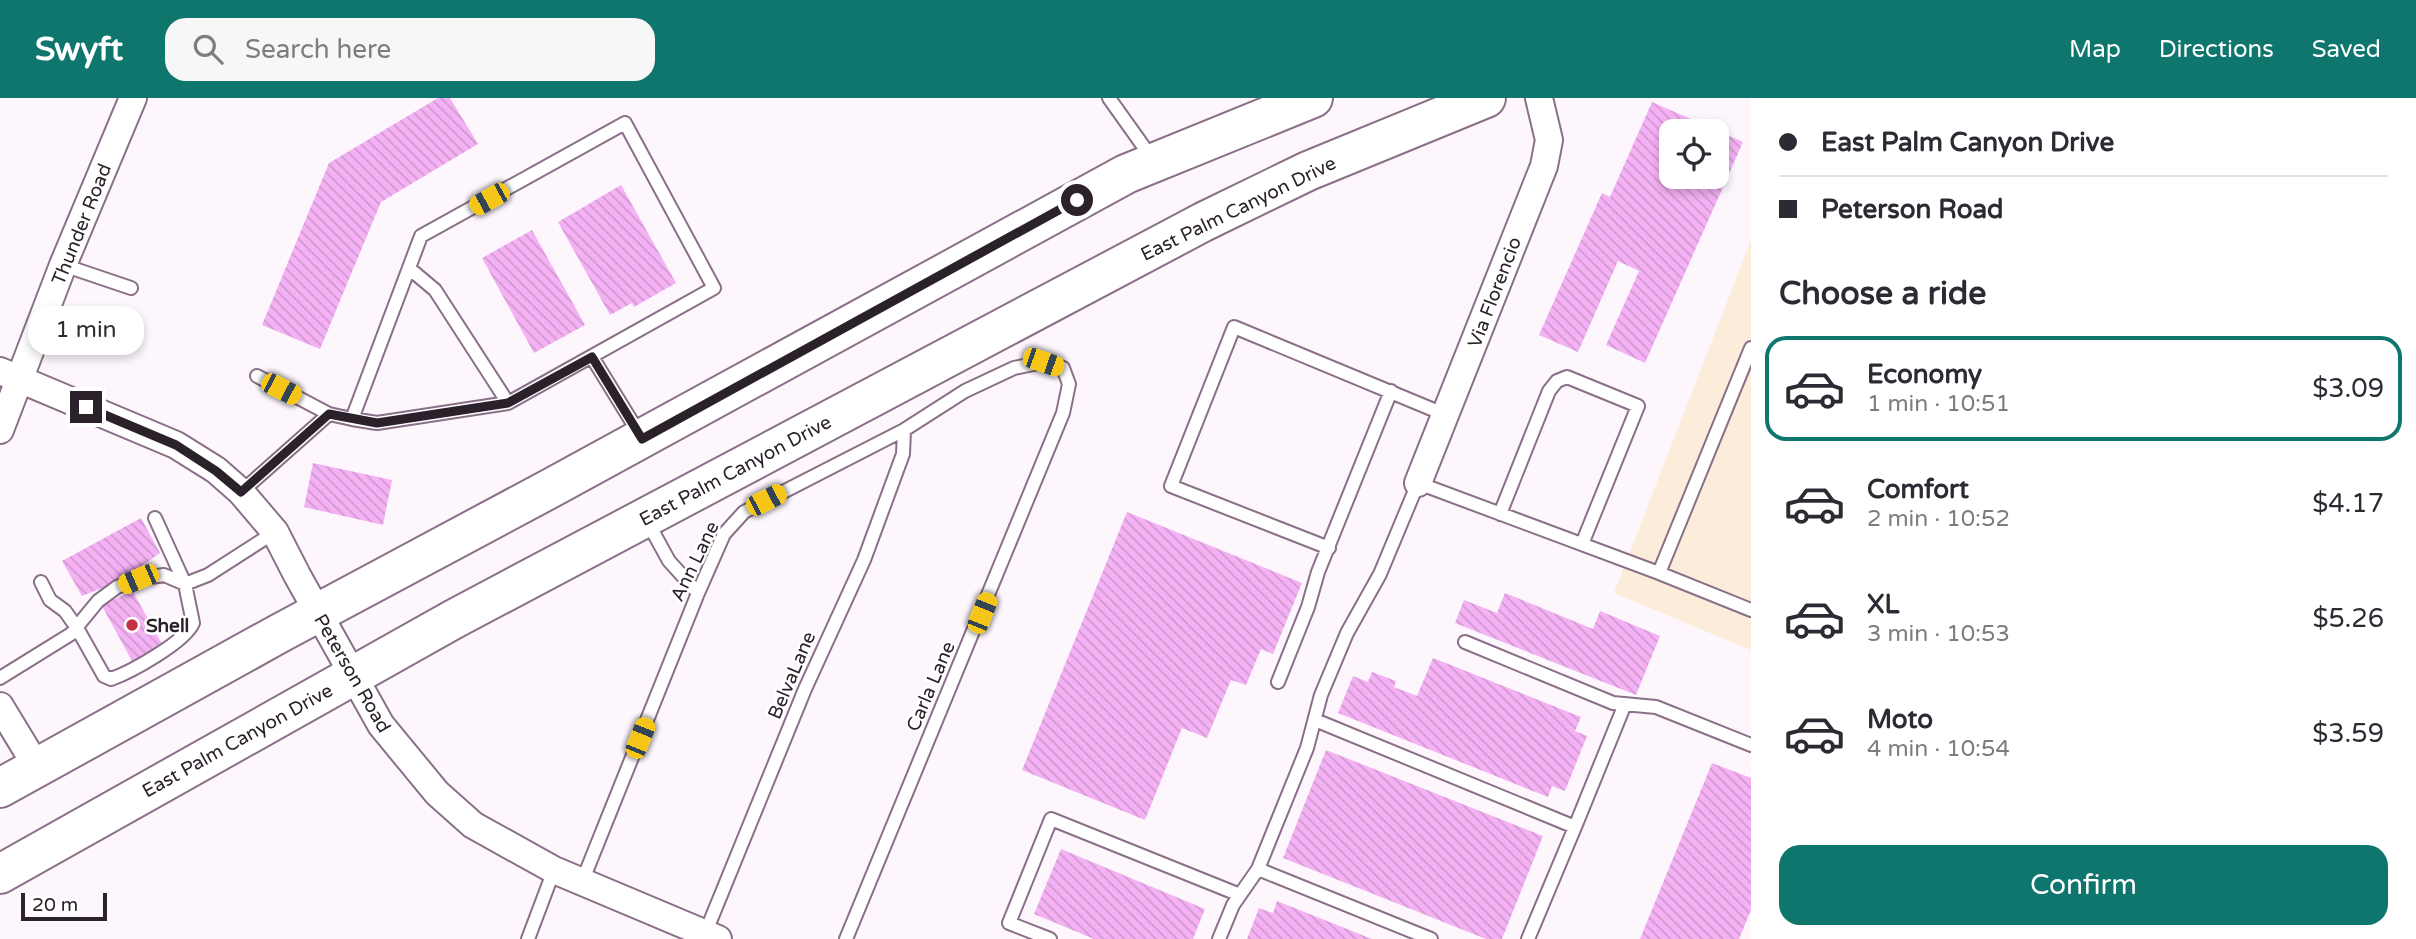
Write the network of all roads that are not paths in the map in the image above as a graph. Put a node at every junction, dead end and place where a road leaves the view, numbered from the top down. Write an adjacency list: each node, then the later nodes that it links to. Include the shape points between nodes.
1 (133, 98): 7 (street, Thunder Road)
2 (1108, 98): 6 (lane)
3 (1313, 98): 6 (main road)
4 (1486, 98): 26 (main road, East Palm Canyon Drive, via 1308,171 1203,222)
5 (1539, 98): 18 (street, Via Florencio, via 1549,139 1544,166)
6 (1155, 162): 22 (main road)
7 (64, 265): 9 (lane); 13 (street, Thunder Road)
8 (410, 269): 11 (lane, via 421,236 625,123 714,288); 16 (lane, via 435,290); 19 (lane)
9 (131, 288)
10 (1751, 348): 31 (lane)
11 (592, 357): 16 (lane); 22 (lane)
12 (1063, 368): 21 (lane, Ann Lane, via 1043,362 1014,368 965,391); 56 (lane, Carla Lane, via 1069,384 1063,413)
13 (9, 375): 20 (street, Thunder Road); 24 (street, Peterson Road, via 176,445)
14 (257, 376): 17 (lane)
15 (1391, 391): 18 (lane); 30 (lane); 30 (lane, via 1234,327 1171,486)
16 (508, 403): 19 (lane, via 377,423)
17 (329, 414): 19 (lane); 24 (lane)
18 (1446, 415): 23 (street, Via Florencio)
19 (352, 419)
20 (0, 430)
21 (904, 430): 34 (lane, Ann Lane, via 744,512 724,534); 54 (lane, BelvaLane, via 903,454 864,560 806,689)
22 (642, 439): 36 (main road)
23 (1418, 483): 25 (lane); 44 (lane, via 1380,575 1321,695)
24 (241, 492): 28 (street, Peterson Road)
25 (1500, 514): 29 (lane); 29 (lane, via 1549,391 1557,380 1567,377 1638,406)
26 (645, 517): 34 (lane, via 669,561); 39 (main road, East Palm Canyon Drive)
27 (155, 518): 33 (lane)
28 (275, 532): 33 (lane, via 208,575); 36 (street, Peterson Road)
29 (1582, 544): 31 (lane)
30 (1329, 548): 41 (lane)
31 (1659, 573): 35 (lane)
32 (41, 582): 37 (lane, via 50,600)
33 (185, 584): 37 (lane, via 164,575 117,587 98,601); 37 (lane, via 191,627 120,676 111,679 101,674)
34 (698, 593): 52 (lane, Ann Lane)
35 (1751, 610)
36 (318, 613): 39 (street, Peterson Road); 46 (main road)
37 (77, 628): 40 (lane)
38 (1465, 642): 42 (lane)
39 (353, 676): 50 (street, Peterson Road, via 381,726 436,793 473,825); 51 (main road, East Palm Canyon Drive)
40 (0, 678)
41 (1278, 682)
42 (1625, 704): 45 (lane, via 1656,707); 48 (lane)
43 (0, 706): 46 (street)
44 (1315, 720): 48 (lane); 49 (lane)
45 (1751, 746)
46 (37, 767): 47 (main road)
47 (0, 788)
48 (1575, 827): 60 (lane)
49 (1258, 869): 53 (lane); 59 (lane)
50 (554, 870): 52 (street, Peterson Road); 55 (lane)
51 (0, 874)
52 (582, 883): 54 (street, Peterson Road)
53 (1240, 895): 57 (lane, via 1051,819 1009,923); 58 (lane)
54 (712, 936)
55 (528, 939)
56 (846, 939)
57 (1050, 939)
58 (1219, 939)
59 (1431, 939)
60 (1528, 939)

